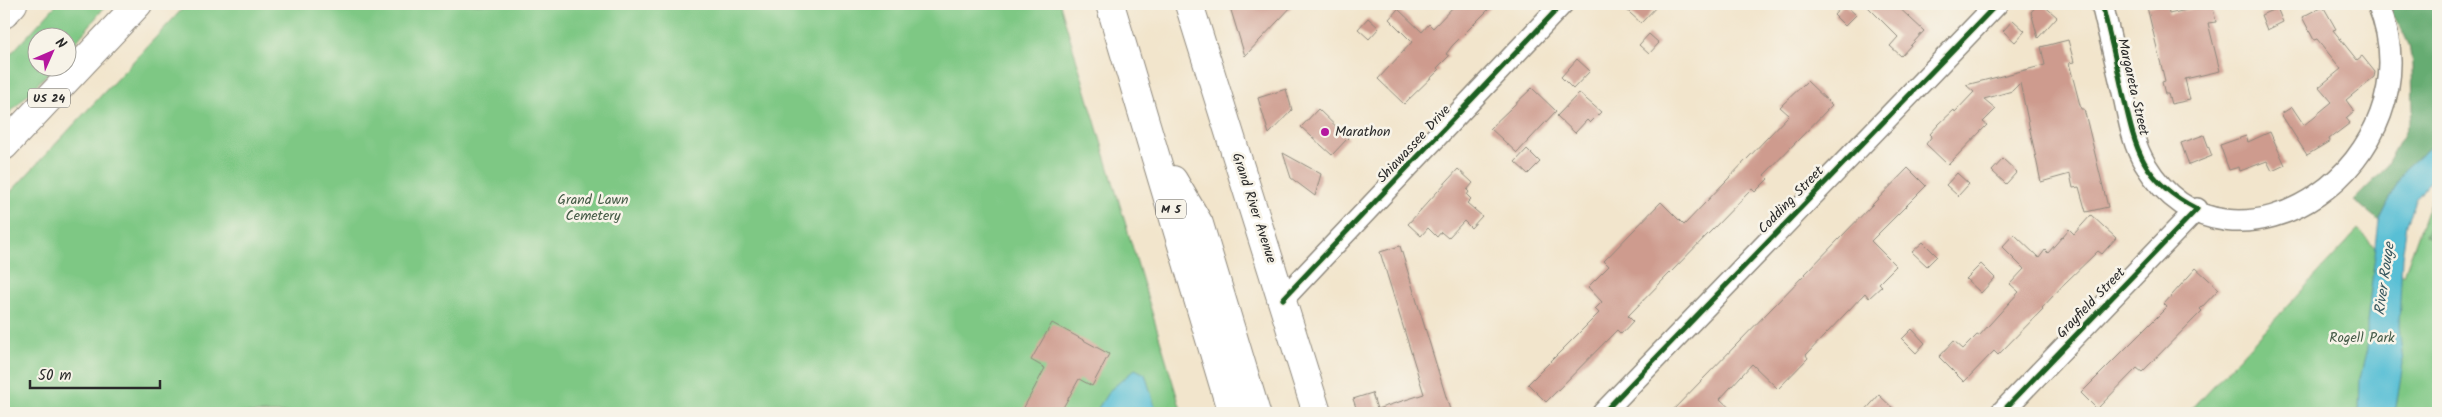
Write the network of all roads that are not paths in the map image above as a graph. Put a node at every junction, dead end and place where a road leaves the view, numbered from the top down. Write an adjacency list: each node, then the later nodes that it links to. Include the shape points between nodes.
1 (13, 4): 9 (main road)
2 (138, 4): 11 (main road, US 24)
3 (1110, 4): 12 (main road, M 5)
4 (1189, 4): 15 (main road, Grand River Avenue)
5 (1562, 4): 15 (street, Shiawassee Drive)
6 (2102, 4): 14 (street, Margareta Street, via 2134,142 2161,185 2174,197)
7 (2378, 4): 10 (street, via 2398,32)
8 (1985, 7): 19 (street, Codding Street)
9 (4, 14)
10 (2409, 72)
11 (4, 146)
12 (1152, 147): 16 (main road, M 5); 17 (main road, via 1200,224)
13 (2377, 162): 14 (street, via 2351,186 2328,201 2287,218 2247,222)
14 (2197, 209): 20 (street, Grayfield Street)
15 (1282, 299): 18 (main road, Grand River Avenue)
16 (1232, 413)
17 (1256, 413)
18 (1317, 413)
19 (1603, 413)
20 (2001, 413)

